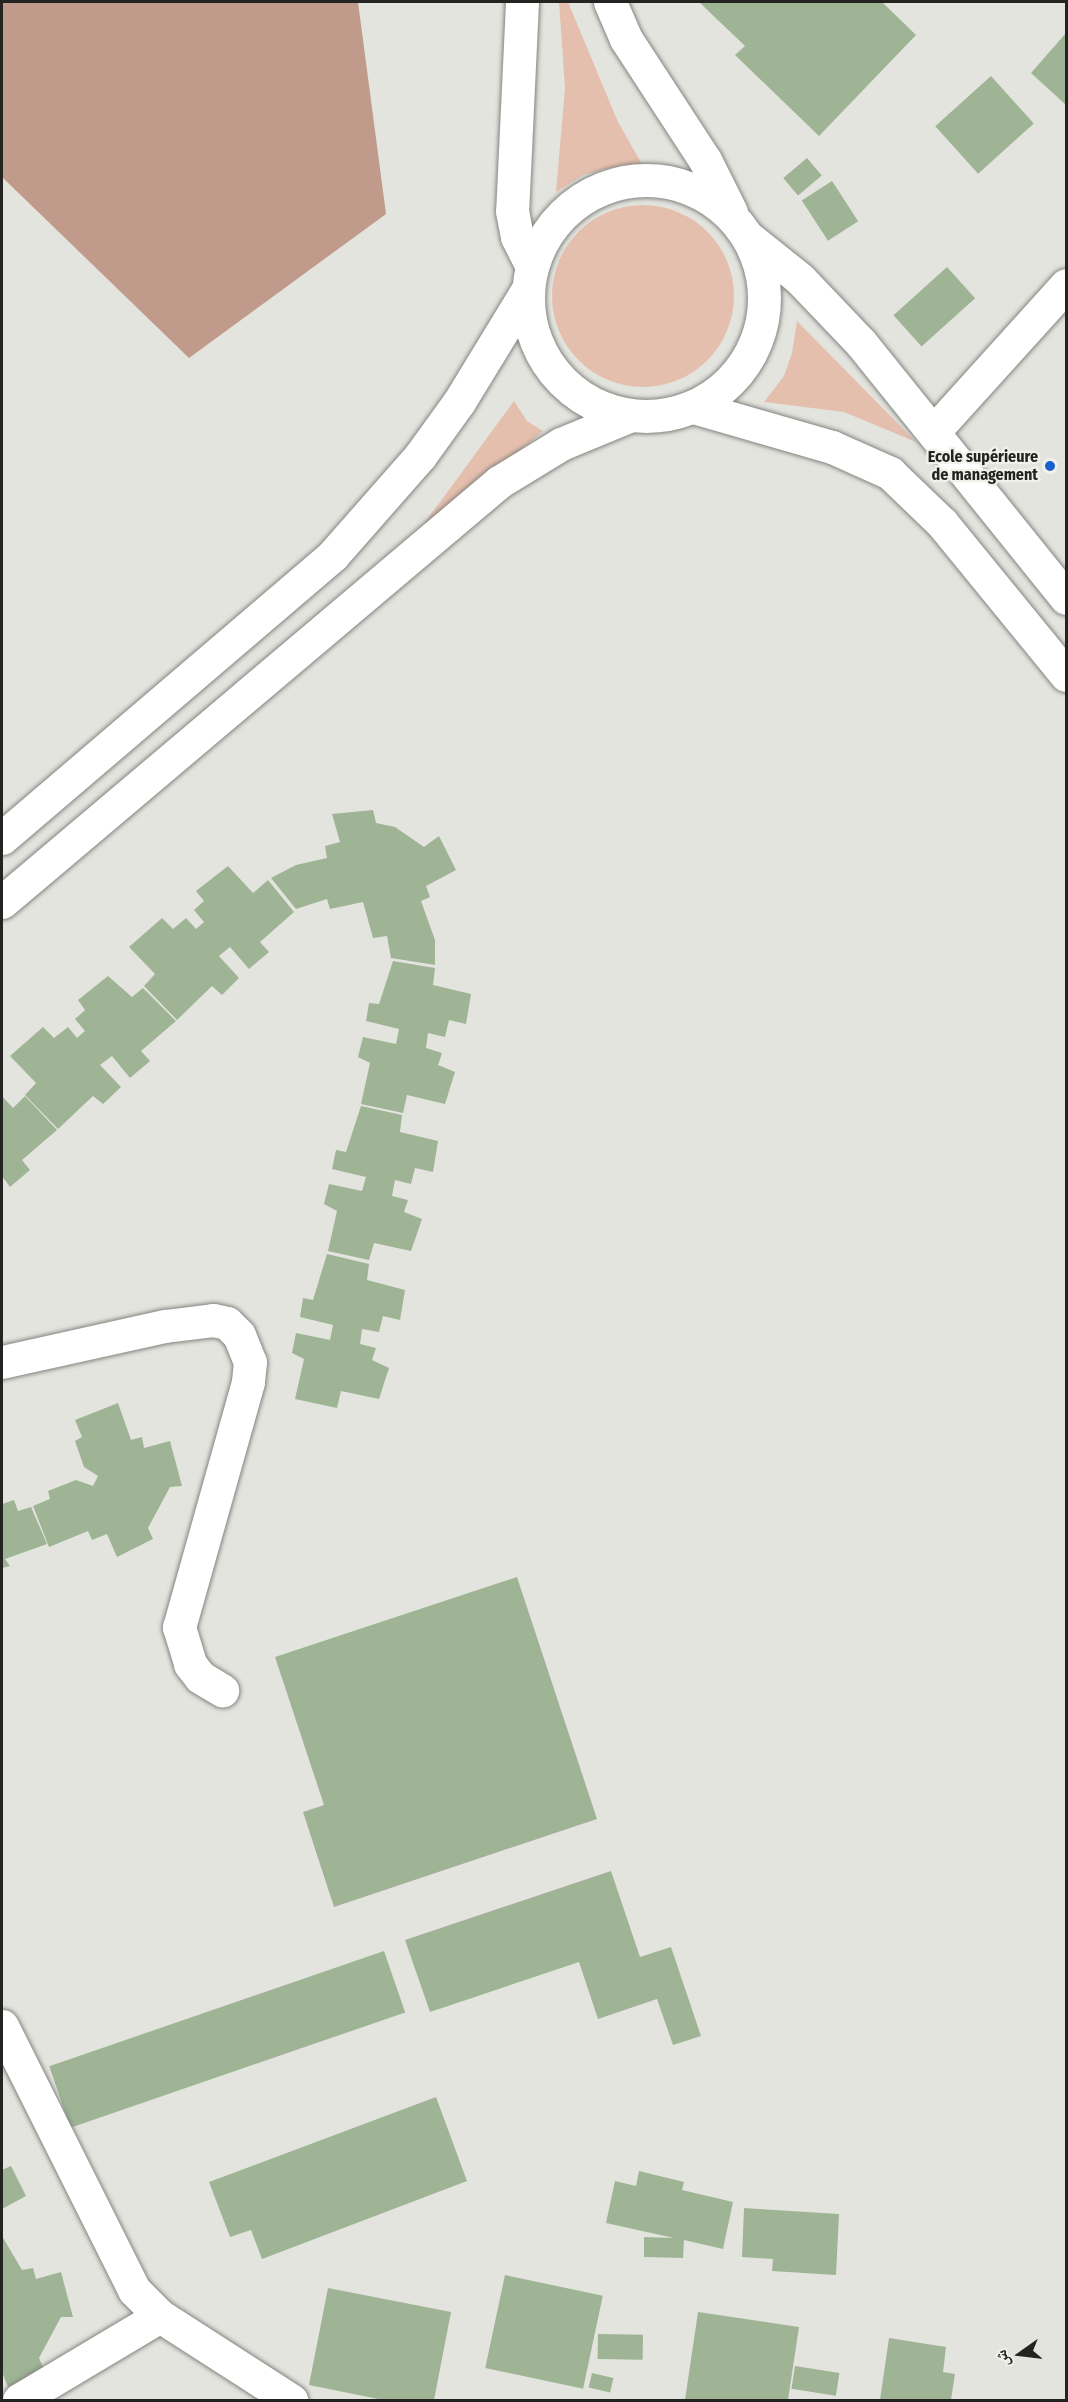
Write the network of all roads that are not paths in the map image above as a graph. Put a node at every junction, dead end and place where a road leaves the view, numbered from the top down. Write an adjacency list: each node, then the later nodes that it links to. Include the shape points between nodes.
1 (522, 2): 4 (main road, via 512,211)
2 (610, 2): 3 (main road, via 626,39 705,160)
3 (741, 228): 4 (main road, via 701,192 662,179 619,182 573,206 550,228); 6 (main road, via 762,275 764,315 754,344 727,386); 8 (main road, via 831,310)
4 (530, 278): 7 (main road, via 533,333 554,372 587,401); 11 (main road, via 459,402 420,456 333,555)
5 (1066, 285): 8 (main road)
6 (693, 408): 7 (main road, via 651,417); 10 (main road, via 773,427 840,450 890,473 942,523)
7 (629, 416): 12 (main road, via 561,444 499,482)
8 (935, 430): 9 (main road)
9 (1066, 597)
10 (1066, 675)
11 (2, 838)
12 (2, 902)
13 (2, 1362): 14 (main road, via 165,1326 213,1320 227,1323 239,1335 250,1362 248,1382 179,1627 190,1664 200,1677)
14 (222, 1690)
15 (2, 2026): 16 (main road, via 134,2290)
16 (160, 2316): 17 (main road); 18 (main road)
17 (19, 2400)
18 (291, 2400)

